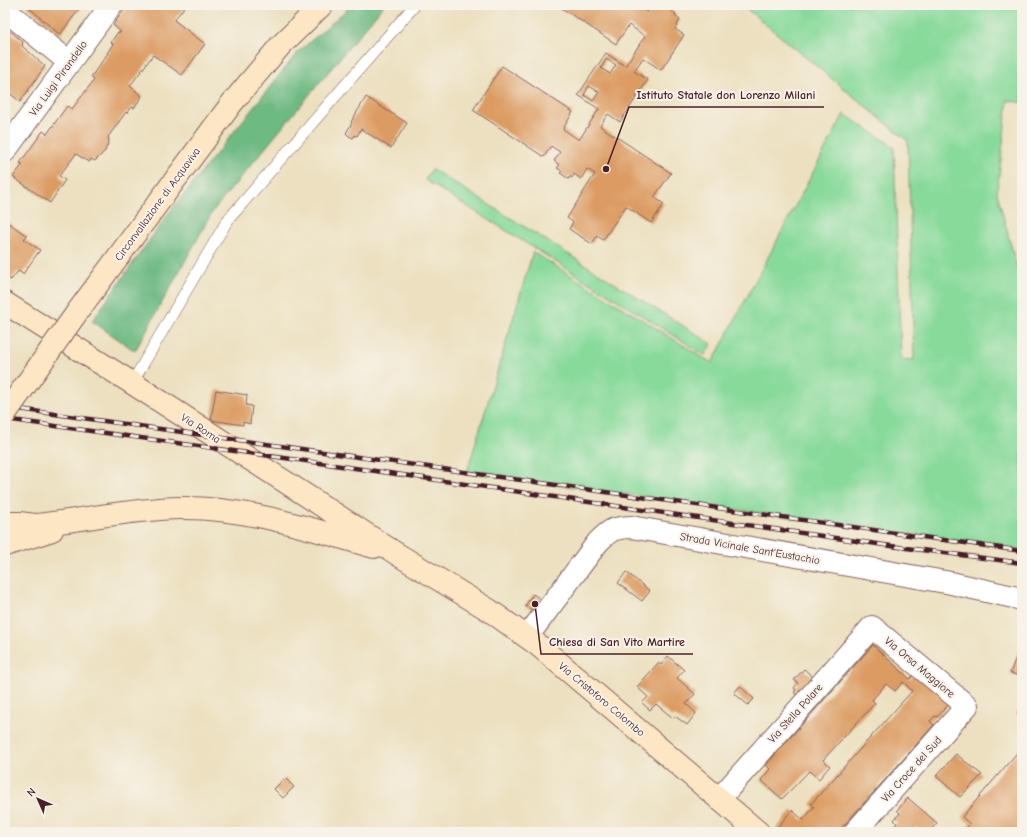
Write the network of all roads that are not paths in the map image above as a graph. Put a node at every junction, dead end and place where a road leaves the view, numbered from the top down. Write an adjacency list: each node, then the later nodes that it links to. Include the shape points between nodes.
1 (111, 5): 5 (street, Via Luigi Pirandello)
2 (322, 5): 9 (main road, Circonvallazione di Acquaviva, bridge, via 280,46 232,103)
3 (416, 5): 8 (lane, via 227,221)
4 (5, 10): 5 (street)
5 (69, 62): 6 (street, Via Luigi Pirandello)
6 (5, 151)
7 (5, 303): 8 (main road, Via Roma)
8 (132, 383): 13 (main road, Via Roma)
9 (5, 414)
10 (115, 514): 11 (main road, via 35,525); 12 (main road, via 54,529); 13 (main road, via 181,508 254,515 307,527)
11 (10, 520)
12 (5, 545)
13 (397, 554): 16 (main road, Via Cristoforo Colombo, via 472,598)
14 (1022, 599): 16 (street, Strada Vicinale Sant'Eustachio, via 951,582 637,528 616,528 598,542)
15 (872, 627): 17 (street, Via Orsa Maggiore); 18 (street, Via Stella Polare)
16 (527, 637): 18 (main road, Via Cristoforo Colombo)
17 (967, 706): 20 (street, Via Croce del Sud)
18 (719, 799): 19 (main road, Via Cristoforo Colombo)
19 (758, 832)
20 (855, 832)

